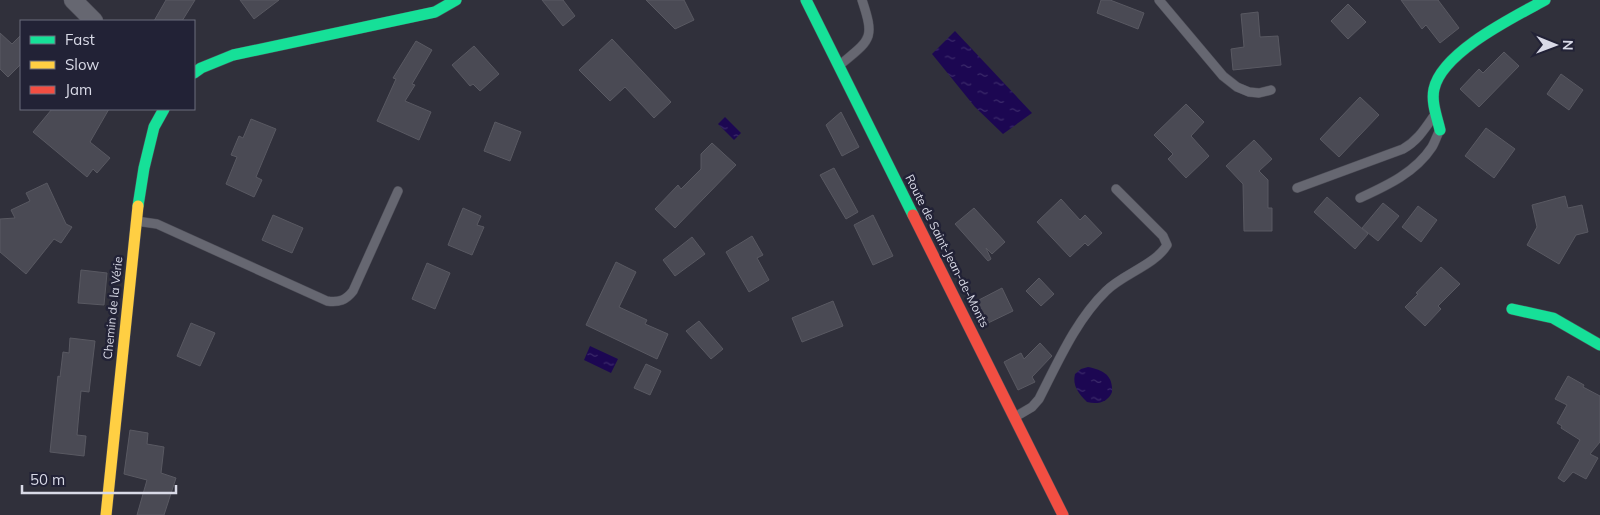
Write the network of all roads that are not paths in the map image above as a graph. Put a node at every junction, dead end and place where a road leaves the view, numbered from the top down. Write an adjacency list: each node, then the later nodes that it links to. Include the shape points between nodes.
1 (73, 0): 8 (street)
2 (456, 0): 11 (street, via 435,12 233,55)
3 (806, 0): 9 (street, Route de Saint-Jean-de-Monts)
4 (814, 0): 9 (lane)
5 (862, 0): 10 (lane, via 870,27 868,36 863,45)
6 (1159, 0): 12 (lane, via 1223,76 1249,92)
7 (1545, 0): 14 (street, via 1474,41 1457,55 1434,86)
8 (93, 20)
9 (819, 27): 10 (street, Route de Saint-Jean-de-Monts)
10 (838, 66): 23 (street, Route de Saint-Jean-de-Monts)
11 (195, 73)
12 (1271, 90)
13 (163, 110): 20 (street, Chemin de la Vérie, via 154,127)
14 (1436, 113): 15 (street); 16 (lane, via 1419,137 1403,149)
15 (1440, 130): 19 (lane, via 1432,148 1407,173)
16 (1296, 188)
17 (1116, 189): 23 (lane, via 1163,236 1167,245 1162,254 1126,276 1095,303 1068,343 1039,399)
18 (398, 191): 20 (lane, via 353,291 342,301 327,301 157,224)
19 (1360, 198)
20 (136, 221): 24 (street, Chemin de la Vérie)
21 (1512, 309): 22 (street, via 1553,318)
22 (1600, 345)
23 (1014, 418): 25 (street, Route de Saint-Jean-de-Monts)
24 (106, 515)
25 (1063, 515)

